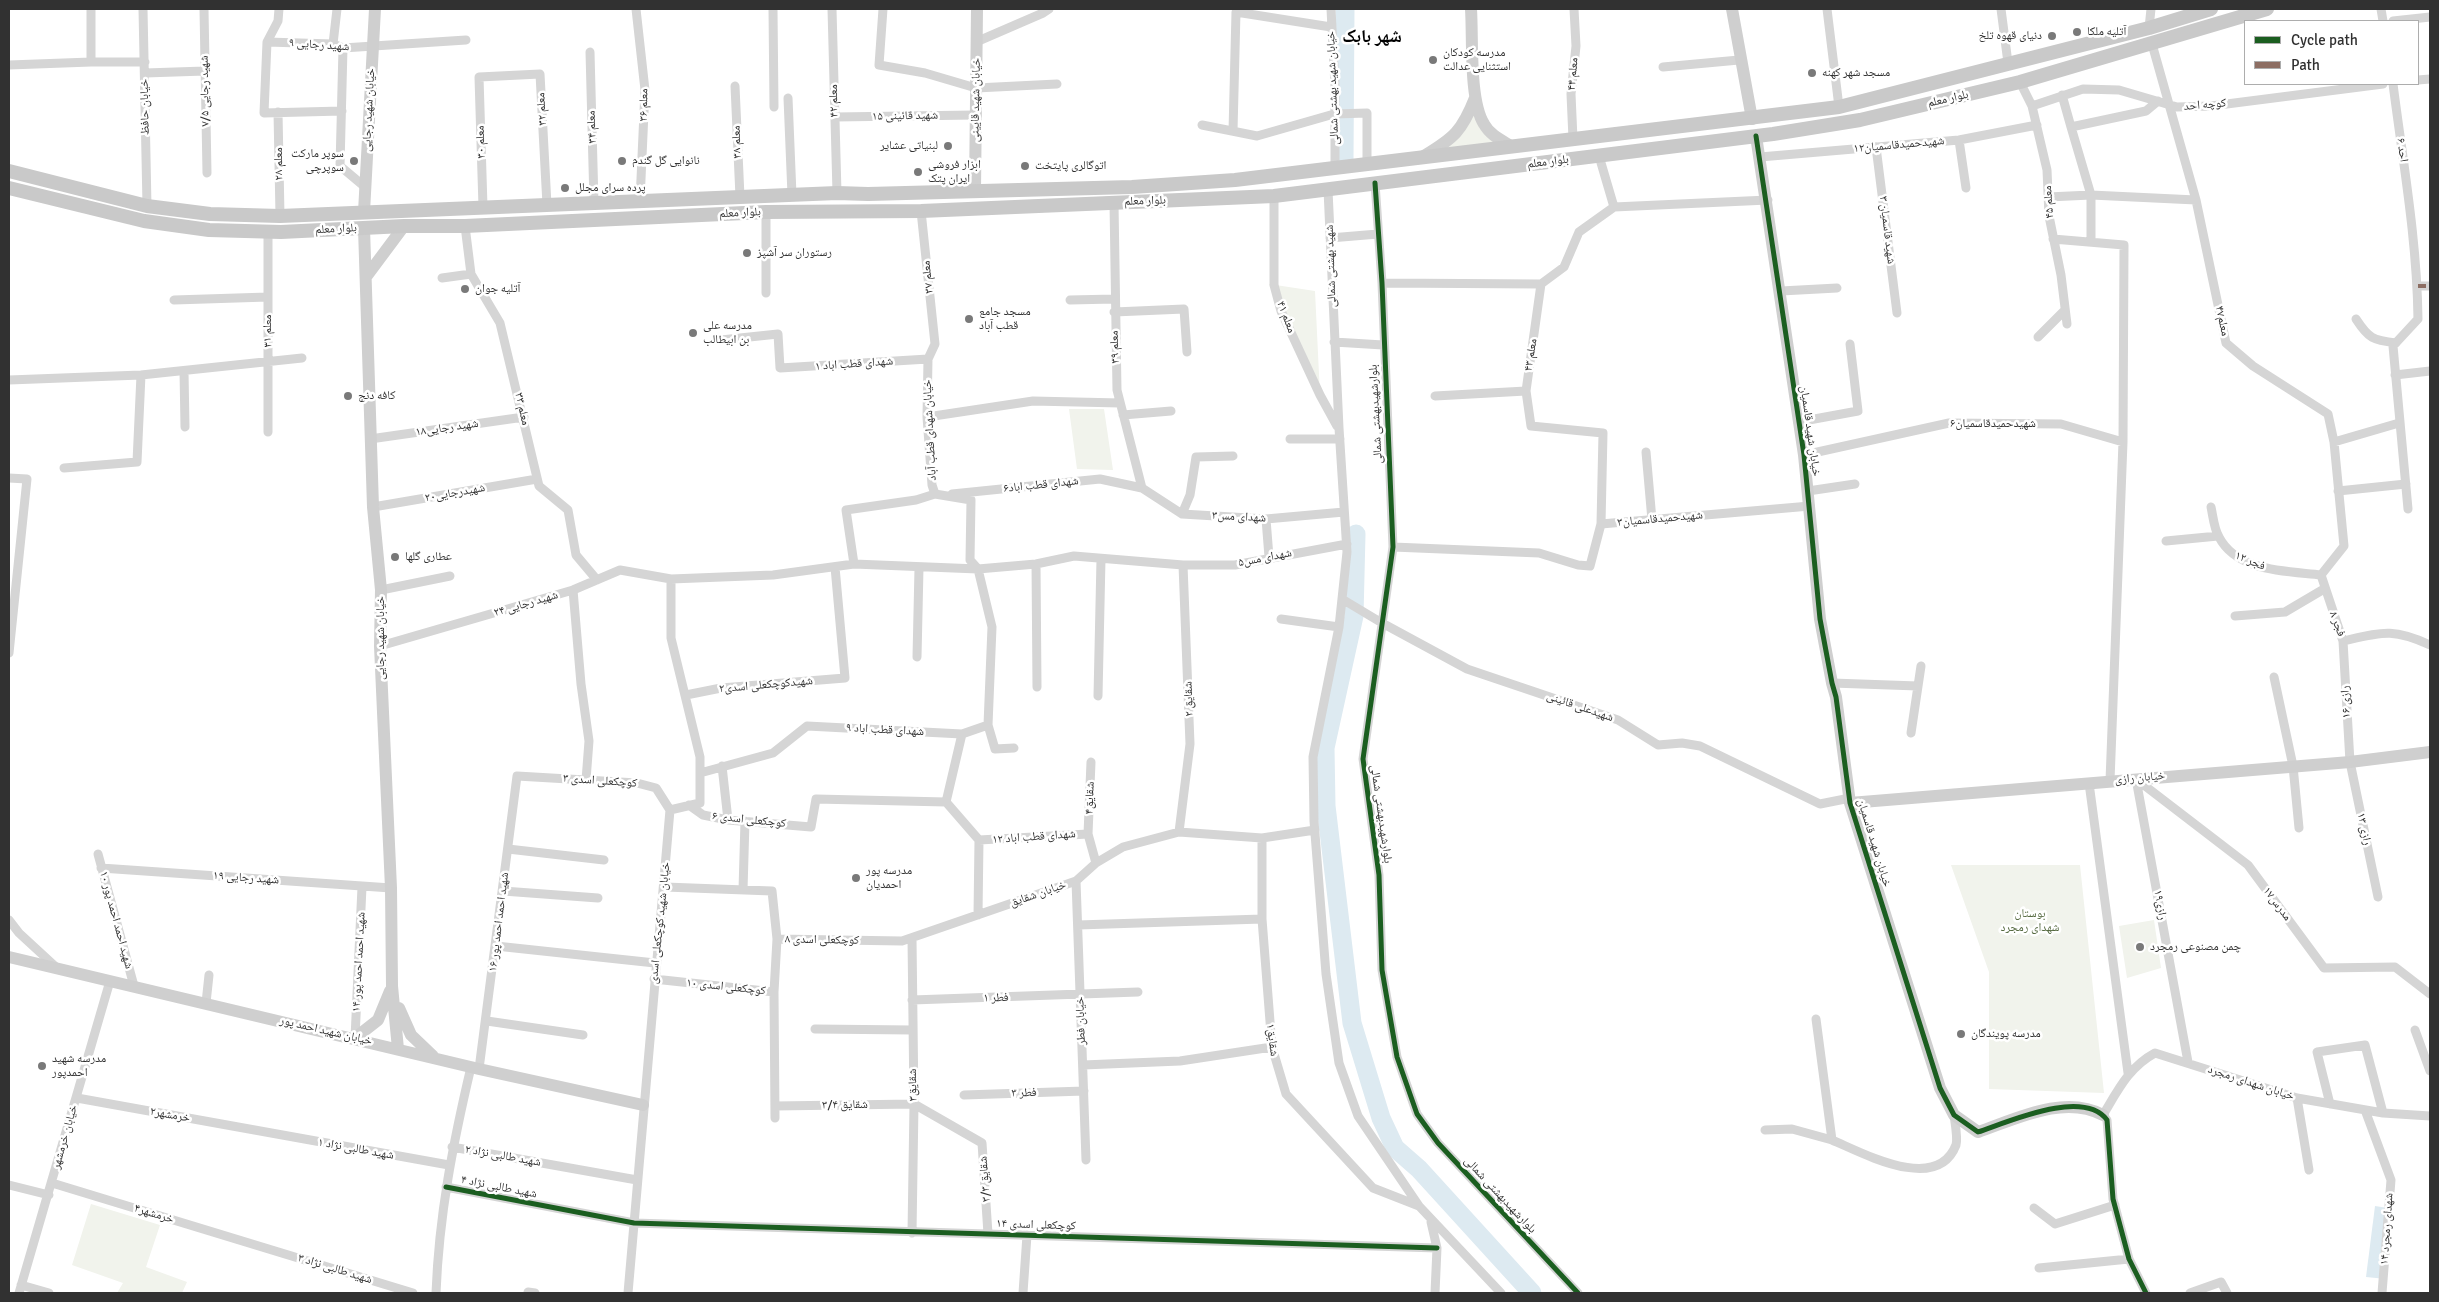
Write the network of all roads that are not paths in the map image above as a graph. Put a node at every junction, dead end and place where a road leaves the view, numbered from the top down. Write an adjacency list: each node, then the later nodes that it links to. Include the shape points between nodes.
1 (91, 9): 37 (street)
2 (143, 9): 38 (street, خیابان حافظ)
3 (204, 9): 42 (street, شهید رجایی ۷/۵)
4 (279, 9): 29 (street, via 278,21)
5 (337, 9): 31 (street)
6 (375, 9): 33 (street, خیابان شهید رجایی)
7 (636, 9): 99 (street, معلم ۳۶, via 645,90)
8 (774, 9): 58 (street)
9 (832, 9): 65 (street, معلم ۴۲)
10 (883, 9): 50 (street, via 879,65)
11 (978, 9): 30 (street, خیابان شهید قایینی)
12 (1049, 9): 30 (street)
13 (1331, 9): 25 (street, خیابان شهید بهشتی شمالی)
14 (1471, 9): 54 (street)
15 (1574, 9): 72 (street, معلم ۴۴)
16 (1732, 9): 36 (street)
17 (1827, 9): 59 (street)
18 (2001, 9): 39 (street)
19 (2150, 9): 26 (street)
20 (2211, 9): 23 (main road, بلوار معلم)
21 (2267, 9): 27 (main road, بلوار معلم)
22 (2430, 17): 24 (street)
23 (2176, 19): 26 (main road, بلوار معلم); 27 (main road, via 2170,29)
24 (2402, 20)
25 (1331, 27): 63 (street, خیابان شهید بهشتی شمالی); 70 (street, via 1236,12)
26 (2149, 28): 32 (main road, via 2156,34); 39 (main road, بلوار معلم)
27 (2182, 36): 32 (main road, بلوار معلم)
28 (466, 40): 33 (street, شهید رجایی ۹)
29 (267, 42): 31 (street, شهید رجایی ۹); 61 (street, via 264,113)
30 (976, 42): 50 (street, خیابان شهید قایینی)
31 (333, 44): 34 (street, شهید رجایی ۹)
32 (2152, 44): 45 (main road, بلوار معلم); 56 (street, معلم۴۷)
33 (372, 47): 34 (street, شهید رجایی ۹); 84 (street, خیابان شهید رجایی)
34 (344, 48): 60 (street)
35 (590, 52): 101 (street, معلم ۳۴)
36 (1740, 60): 41 (street); 66 (street)
37 (91, 62): 38 (street); 40 (street)
38 (145, 62): 43 (street, خیابان حافظ)
39 (2008, 64): 59 (main road, بلوار معلم)
40 (9, 65)
41 (1663, 67)
42 (205, 71): 43 (street); 82 (street, شهید رجایی ۷/۵)
43 (145, 73): 104 (street, خیابان حافظ)
44 (479, 77): 103 (street, معلم ۳۲, via 540,74); 105 (street, معلم ۳۰)
45 (2020, 82): 57 (street, معلم ۴۵); 71 (main road, بلوار معلم, via 1860,120)
46 (1057, 84): 50 (street)
47 (2374, 85): 56 (street, کوچه احد, via 2212,106)
48 (2393, 85): 125 (street, احد ۶)
49 (735, 86): 95 (street, معلم ۳۸)
50 (976, 88): 64 (street, خیابان شهید قایینی)
51 (2062, 95): 52 (street, کوچه احد, via 2083,90 2118,90); 57 (street, کوچه احد); 69 (street)
52 (2135, 95): 55 (street, کوچه احد); 62 (street)
53 (788, 98): 91 (street)
54 (1475, 98): 74 (street, via 1485,126 1495,137); 76 (street, via 1466,122 1449,141)
55 (2158, 101): 56 (street, کوچه احد); 62 (street, via 2146,111)
56 (2169, 105): 98 (street, معلم۴۷)
57 (2032, 106): 68 (street, معلم ۴۵)
58 (774, 107)
59 (1838, 107): 66 (main road, بلوار معلم)
60 (342, 111): 61 (street); 84 (street, via 340,166)
61 (278, 112): 111 (street, معلم ۲۸)
62 (2137, 113): 69 (street)
63 (1334, 114): 70 (street, via 1257,136); 79 (street, via 1367,113); 80 (street, خیابان شهید بهشتی شمالی)
64 (975, 115): 65 (street, شهید قائینی ۱۵); 88 (street, خیابان شهید قایینی)
65 (835, 117): 90 (street, معلم ۴۲)
66 (1752, 119): 71 (main road); 72 (main road, بلوار معلم)
67 (1202, 125): 70 (street)
68 (2037, 125): 73 (street, شهیدحمیدقاسمیان۱۲); 96 (street, معلم ۴۵, via 2047,170)
69 (2070, 127): 93 (street)
70 (1233, 131)
71 (1756, 136): 77 (main road, بلوار معلم); 78 (street, خیابان شهید قاسمیان)
72 (1573, 139): 74 (main road, بلوار معلم)
73 (1959, 140): 75 (street, شهیدحمیدقاسمیان۱۲); 87 (street)
74 (1511, 146): 76 (main road, بلوار معلم)
75 (1876, 148): 78 (street, شهیدحمیدقاسمیان۱۲); 136 (street, شهید قاسمیان ۳)
76 (1424, 156): 79 (main road, بلوار معلم)
77 (1599, 156): 83 (main road, بلوار معلم); 106 (street)
78 (1760, 157): 97 (street, خیابان شهید قاسمیان)
79 (1367, 164): 80 (main road, بلوار معلم)
80 (1335, 168): 85 (main road, بلوار معلم, via 1234,180)
81 (9, 171): 104 (main road, بلوار معلم)
82 (207, 173)
83 (1375, 183): 89 (main road, بلوار معلم); 116 (street, بلوارشهیدبهشتی شمالی)
84 (365, 187): 109 (street, خیابان شهید رجایی)
85 (1132, 187): 88 (main road, بلوار معلم); 100 (main road)
86 (9, 188): 115 (main road, بلوار معلم, via 144,221 209,230)
87 (1966, 188)
88 (975, 190): 92 (main road, بلوار معلم)
89 (1328, 190): 94 (main road, بلوار معلم); 117 (street, شهید بهشتی شمالی)
90 (837, 193): 91 (main road, بلوار معلم); 92 (main road, بلوار معلم)
91 (792, 194): 95 (main road, بلوار معلم)
92 (868, 194): 107 (main road)
93 (2091, 195): 96 (street); 98 (street); 119 (street)
94 (1274, 196): 100 (main road, بلوار معلم); 165 (street, معلم ۴۱, via 1274,284 1281,310)
95 (740, 197): 99 (main road, بلوار معلم)
96 (2048, 197): 118 (street, معلم ۴۵)
97 (1768, 200): 106 (street); 128 (street, خیابان شهید قاسمیان)
98 (2196, 200): 171 (street, معلم۴۷, via 2226,343 2253,366 2328,414)
99 (640, 201): 101 (main road, بلوار معلم)
100 (1132, 202): 102 (main road, بلوار معلم)
101 (594, 203): 103 (main road, بلوار معلم)
102 (1114, 203): 108 (main road, بلوار معلم); 131 (street, معلم ۳۹)
103 (547, 205): 105 (main road, بلوار معلم)
104 (147, 206): 111 (main road, بلوار معلم, via 210,214)
105 (483, 207): 109 (main road, بلوار معلم)
106 (1614, 207): 124 (street, via 1579,232 1564,267)
107 (870, 211): 108 (main road, بلوار معلم); 110 (main road, بلوار معلم)
108 (921, 211): 143 (street, معلم ۳۷)
109 (364, 212): 111 (main road, بلوار معلم); 114 (main road)
110 (766, 212): 113 (main road, بلوار معلم); 129 (street)
111 (280, 216)
112 (404, 226): 113 (main road, بلوار معلم); 114 (main road, بلوار معلم); 121 (street)
113 (465, 226): 120 (street, معلم ۳۳)
114 (364, 228): 115 (main road, بلوار معلم); 121 (street, خیابان شهید رجایی)
115 (268, 231): 130 (street, معلم ۳۱)
116 (1378, 234): 117 (street); 123 (street, بلوارشهیدبهشتی شمالی)
117 (1330, 238): 141 (street, شهید بهشتی شمالی)
118 (2054, 239): 119 (street); 134 (street, معلم ۴۵)
119 (2091, 240): 170 (street, via 2124,245)
120 (471, 274): 122 (street); 160 (street, معلم ۳۳, via 500,323)
121 (366, 276): 167 (street, خیابان شهید رجایی)
122 (442, 278)
123 (1382, 283): 124 (street); 145 (street, بلوارشهیدبهشتی شمالی)
124 (1541, 284): 155 (street, معلم ۴۳)
125 (2418, 286): 126 (street); 142 (street, احد ۶, via 2418,319)
126 (2430, 286)
127 (1837, 288): 128 (street)
128 (1781, 291): 162 (street, خیابان شهید قاسمیان)
129 (766, 292)
130 (268, 297): 132 (street); 149 (street, معلم ۳۱)
131 (1114, 299): 133 (street); 135 (street, معلم ۳۹)
132 (174, 300)
133 (1070, 300)
134 (2065, 310): 138 (street, معلم ۴۵); 139 (street)
135 (1114, 312): 146 (street, via 1184,309); 157 (street, معلم ۳۹)
136 (1898, 313)
137 (2356, 319): 142 (street, via 2367,336)
138 (2067, 324)
139 (2038, 338)
140 (721, 340): 148 (street, شهدای قطب اباد ۱, via 778,334 780,368)
141 (1339, 342): 145 (street); 165 (street)
142 (2396, 343): 153 (street, via 2393,346)
143 (934, 344): 148 (street, خیابان شهدای قطب آباد)
144 (1850, 344): 162 (street, via 1858,411)
145 (1383, 345): 196 (street, بلوارشهیدبهشتی شمالی)
146 (1187, 352)
147 (302, 358): 149 (street)
148 (928, 359): 161 (street, خیابان شهدای قطب آباد)
149 (268, 362): 150 (street); 166 (street, معلم ۳۱)
150 (184, 370): 152 (street); 164 (street)
151 (2430, 371): 153 (street)
152 (141, 374): 154 (street); 175 (street, via 138,462)
153 (2395, 375): 163 (street)
154 (9, 380)
155 (1526, 391): 156 (street); 192 (street, معلم ۴۳, via 1531,426 1603,433)
156 (1435, 396)
157 (1120, 403): 159 (street, معلم ۳۹); 161 (street, via 1034,401)
158 (1171, 411): 159 (street)
159 (1123, 415): 180 (street, معلم ۳۹)
160 (524, 417): 167 (street, شهید رجایی۱۸); 177 (street, معلم ۳۳)
161 (928, 417): 183 (street, خیابان شهدای قطب آباد, via 930,472)
162 (1798, 422): 173 (street, خیابان شهید قاسمیان)
163 (2399, 423): 171 (street); 179 (street)
164 (185, 427)
165 (1339, 428): 169 (street)
166 (268, 432)
167 (370, 439): 186 (street, خیابان شهید رجایی)
168 (1290, 439): 169 (street)
169 (1340, 439): 188 (street)
170 (2123, 442): 173 (street, شهیدحمیدقاسمیان۶, via 2061,424 1949,423); 242 (street)
171 (2334, 442): 182 (street, معلم۴۷)
172 (1646, 452): 191 (street)
173 (1804, 455): 181 (street, خیابان شهید قاسمیان)
174 (1233, 456): 189 (street, via 1196,457 1190,495)
175 (64, 468)
176 (9, 478): 220 (street, via 27,479)
177 (537, 479): 186 (street, شهیدرجایی۲۰); 208 (street, معلم ۳۳, via 539,486 568,510 576,555)
178 (1855, 484): 181 (street)
179 (2406, 484): 182 (street); 187 (street)
180 (1142, 488): 183 (street, شهدای قطب اباد۶, via 1100,478); 189 (street, شهدای مس۳)
181 (1808, 491): 184 (street, خیابان شهید قاسمیان)
182 (2338, 491): 205 (street, معلم۴۷, via 2344,546)
183 (937, 494): 199 (street, شهدای قطب اباد۶, via 846,510); 204 (street, خیابان شهدای قطب آباد, via 970,500 970,560)
184 (1810, 506): 191 (street, شهیدحمیدقاسمیان۳); 224 (street, خیابان شهید قاسمیان, via 1820,619)
185 (2211, 506): 193 (street, فجر ۱۲)
186 (373, 507): 210 (street, خیابان شهید رجایی)
187 (2408, 509)
188 (1344, 512): 190 (street, شهدای مس۳); 195 (street)
189 (1182, 514): 190 (street, شهدای مس۳)
190 (1266, 519): 197 (street)
191 (1652, 520): 192 (street, شهیدحمیدقاسمیان۳)
192 (1601, 524): 196 (street, شهیدحمیدقاسمیان۳, via 1590,566 1539,553)
193 (2218, 536): 194 (street); 205 (street, فجر ۱۲, via 2232,554 2265,568)
194 (2166, 541)
195 (1347, 544): 197 (street, شهدای مس۵); 212 (street)
196 (1393, 547): 215 (street, بلوارشهیدبهشتی شمالی)
197 (1269, 557): 201 (street, شهدای مس۵, via 1234,564)
198 (1102, 559): 200 (street, شهدای مس۵, via 1074,556); 201 (street, شهدای مس۵); 228 (street)
199 (854, 564): 202 (street, شهید رجایی ۲۴); 203 (street, شهید رجایی ۲۴)
200 (1036, 564): 204 (street, شهدای مس۵); 226 (street)
201 (1183, 565): 252 (street, شقایق ۲, via 1190,744)
202 (835, 567): 207 (street, شهید رجایی ۲۴, via 773,575); 227 (street, شهیدکوچکعلی اسدی۲, via 845,678 721,688)
203 (919, 568): 204 (street, شهدای مس۵); 221 (street)
204 (978, 569): 229 (street, خیابان شهدای قطب آباد, via 992,627)
205 (2321, 575): 209 (street, فجر ۸)
206 (450, 576): 210 (street)
207 (671, 579): 208 (street, شهید رجایی ۲۴, via 620,570); 227 (street, via 671,638)
208 (597, 580): 211 (street, شهید رجایی ۲۴)
209 (2324, 589): 213 (street, via 2285,612); 217 (street, فجر ۸)
210 (381, 590): 219 (street, خیابان شهید رجایی)
211 (572, 590): 219 (street, شهید رجایی ۲۴); 241 (street, via 580,684 589,741)
212 (1342, 599): 215 (street, شهیدعلی قائینی); 216 (street)
213 (2235, 616)
214 (1281, 619): 216 (street)
215 (1382, 623): 244 (street, شهیدعلی قائینی, via 1468,669 1618,720 1658,744 1700,746 1820,804); 352 (street, بلوارشهیدبهشتی شمالی, via 1363,759 1379,875 1382,970 1397,1057 1417,1114 1438,1143)
216 (1339, 627): 251 (street, via 1313,757)
217 (2343, 641): 218 (street, فجر ۸, via 2391,632 2406,634); 235 (street, رازی ۱۶)
218 (2430, 645)
219 (380, 646): 264 (street, خیابان شهید رجایی)
220 (9, 653)
221 (917, 657)
222 (1921, 666): 225 (street)
223 (2274, 677): 237 (street)
224 (1832, 683): 225 (street); 244 (street, خیابان شهید قاسمیان)
225 (1918, 686): 230 (street)
226 (1037, 687)
227 (686, 695): 238 (street, via 700,757)
228 (1098, 696)
229 (988, 725): 231 (street); 232 (street, خیابان شهدای قطب آباد, via 995,749)
230 (1911, 733)
231 (962, 734): 236 (street, شهدای قطب اباد ۹, via 807,726 772,753); 245 (street)
232 (1014, 748)
233 (2430, 752): 235 (street, خیابان رازی)
234 (1091, 762): 253 (street, شقایق۴)
235 (2350, 762): 237 (street, خیابان رازی); 267 (street, رازی ۱۳)
236 (722, 766): 238 (street); 248 (street)
237 (2293, 766): 240 (street, خیابان رازی); 250 (street)
238 (700, 772): 246 (street, via 700,803)
239 (517, 776): 241 (street, کوچکعلی اسدی ۳); 256 (street, شهید احمد احمد پور ۱۶)
240 (2136, 779): 242 (street, خیابان رازی); 287 (street, مدرس۱۷, via 2248,865 2324,968 2395,967); 301 (street, رازی۱۹)
241 (586, 780): 247 (street, کوچکعلی اسدی ۳, via 637,783 656,788)
242 (2110, 781): 243 (street, خیابان رازی)
243 (2089, 783): 244 (street, خیابان رازی); 305 (street)
244 (1850, 801): 316 (street, خیابان شهید قاسمیان, via 1940,1088)
245 (946, 802): 249 (street, کوچکعلی اسدی ۶, via 816,799 811,826); 255 (street)
246 (689, 805): 247 (street); 248 (street, کوچکعلی اسدی ۶, via 703,815)
247 (670, 810): 263 (street, خیابان شهید کوچکعلی اسدی)
248 (728, 820): 249 (street, کوچکعلی اسدی ۶)
249 (745, 822): 265 (street)
250 (2299, 828)
251 (1315, 830): 254 (street, خیابان شقایق); 333 (street, via 1326,974 1339,1062 1358,1116)
252 (1179, 832): 254 (street, خیابان شقایق); 259 (street, خیابان شقایق, via 1123,847)
253 (1088, 834): 255 (street, شهدای قطب اباد ۱۲); 259 (street, شقایق۴)
254 (1262, 838): 271 (street, شقایق۱)
255 (979, 840): 269 (street)
256 (508, 849): 258 (street); 266 (street, شهید احمد احمد پور ۱۶)
257 (98, 854): 260 (street, شهید احمد احمد پور ۱۰)
258 (604, 860)
259 (1096, 863): 261 (street, خیابان شقایق)
260 (101, 868): 262 (street, شهید رجایی ۱۹); 283 (street, شهید احمد احمد پور ۱۰)
261 (1076, 881): 269 (street, خیابان شقایق); 272 (street, خیابان فطر)
262 (362, 886): 264 (street, شهید رجایی ۱۹); 297 (street, شهید احمد احمد پور ۱۴)
263 (664, 887): 265 (street, کوچکعلی اسدی ۸); 278 (street, خیابان شهید کوچکعلی اسدی)
264 (390, 888): 284 (street, خیابان شهید رجایی)
265 (743, 890): 274 (street, کوچکعلی اسدی ۸, via 772,892)
266 (503, 891): 268 (street); 276 (street, شهید احمد احمد پور ۱۶)
267 (2378, 897)
268 (598, 898)
269 (978, 915): 273 (street, خیابان شقایق)
270 (9, 920): 279 (street)
271 (1262, 920): 272 (street); 298 (street, شقایق۱)
272 (1078, 925): 288 (street, خیابان فطر)
273 (912, 938): 275 (street, خیابان شقایق); 289 (street, شقایق۳)
274 (777, 939): 275 (street, کوچکعلی اسدی ۸); 285 (street, کوچکعلی اسدی ۱۰)
275 (902, 941)
276 (496, 946): 278 (street); 292 (street, شهید احمد احمد پور ۱۶)
277 (9, 957): 279 (street, خیابان شهید احمد پور)
278 (655, 963): 281 (street, خیابان شهید کوچکعلی اسدی)
279 (57, 968): 282 (street, خیابان شهید احمد پور)
280 (209, 975): 290 (street)
281 (654, 979): 285 (street, کوچکعلی اسدی ۱۰); 312 (street, خیابان شهید کوچکعلی اسدی)
282 (110, 981): 283 (street, خیابان شهید احمد پور); 308 (street, خیابان خرمشهر)
283 (134, 986): 290 (street, خیابان شهید احمد پور)
284 (392, 986): 297 (street, via 378,1020); 299 (street, خیابان شهید رجایی); 300 (street, via 405,1025)
285 (774, 992): 313 (street)
286 (1138, 992): 288 (street, فطر ۱)
287 (2429, 992)
288 (1080, 995): 289 (street, فطر ۱); 302 (street, خیابان فطر)
289 (912, 1000): 294 (street, شقایق۳)
290 (206, 1003): 297 (street, خیابان شهید احمد پور)
291 (1816, 1019): 322 (street)
292 (487, 1021): 296 (street); 303 (street, شهید احمد احمد پور ۱۶)
293 (815, 1029): 294 (street)
294 (912, 1030): 310 (street, شقایق۳)
295 (2415, 1030): 304 (street)
296 (583, 1035)
297 (355, 1038): 299 (street, خیابان شهید احمد پور)
298 (1272, 1047): 302 (street, via 1180,1060); 333 (street, شقایق۱, via 1286,1094 1372,1188)
299 (398, 1048): 300 (street, خیابان شهید احمد پور)
300 (434, 1058): 303 (street, خیابان شهید احمد پور)
301 (2188, 1062): 305 (street, خیابان شهدای رمجرد, via 2155,1053 2141,1060); 309 (street, خیابان شهدای رمجرد)
302 (1083, 1065): 306 (street, خیابان فطر)
303 (475, 1068): 312 (street, خیابان شهید احمد پور); 323 (street, شهید احمد احمد پور ۱۶)
304 (2430, 1071)
305 (2128, 1073): 317 (street, خیابان شهدای رمجرد)
306 (1084, 1091): 307 (street, فطر ۳); 324 (street, خیابان فطر)
307 (964, 1095)
308 (76, 1098): 321 (street, خرمشهر۲); 328 (street, خیابان خرمشهر)
309 (2297, 1098): 311 (street, خیابان شهدای رمجرد); 326 (street)
310 (914, 1104): 313 (street, شقایق ۳/۴); 337 (street, شقایق۳); 338 (street, شقایق ۳/۳, via 982,1143)
311 (2330, 1104): 314 (street, خیابان شهدای رمجرد); 315 (street, via 2317,1052 2365,1045)
312 (643, 1105): 327 (street, خیابان شهید کوچکعلی اسدی)
313 (775, 1106): 319 (street)
314 (2365, 1110): 315 (street, خیابان شهدای رمجرد); 356 (street, شهدای رمجرد ۱۴, via 2391,1180)
315 (2383, 1113): 318 (street, خیابان شهدای رمجرد)
316 (1954, 1115): 317 (street, خیابان شهید قاسمیان, via 1978,1132 2038,1111 2073,1105); 322 (street, via 1956,1144 1947,1160 1930,1169 1912,1169 1879,1160)
317 (2103, 1115): 332 (street, via 2107,1120)
318 (2430, 1116)
319 (775, 1118)
320 (1765, 1130): 322 (street, via 1792,1129)
321 (263, 1132): 325 (street, شهید طالبی نژاد ۱)
322 (1832, 1140)
323 (452, 1147): 325 (street, شهید احمد احمد پور ۱۶); 327 (street, شهید طالبی نژاد ۲)
324 (1086, 1160)
325 (449, 1166): 330 (street, شهید احمد احمد پور ۱۶)
326 (2309, 1170)
327 (637, 1180): 336 (street, خیابان شهید کوچکعلی اسدی)
328 (52, 1183): 331 (street, خیابان خرمشهر); 340 (street, خرمشهر۴)
329 (9, 1185): 331 (street)
330 (446, 1187): 336 (street, شهید طالبی نژاد ۴); 347 (street, شهید احمد احمد پور ۱۶, via 438,1244)
331 (49, 1195): 344 (street, خیابان خرمشهر)
332 (2115, 1205): 334 (street, via 2055,1224); 342 (street)
333 (1419, 1206): 335 (street)
334 (2034, 1208)
335 (1431, 1220): 341 (street); 351 (street)
336 (634, 1224): 337 (street, کوچکعلی اسدی ۱۴); 348 (street, خیابان شهید کوچکعلی اسدی)
337 (912, 1233): 338 (street, کوچکعلی اسدی ۱۴)
338 (988, 1234): 339 (street, کوچکعلی اسدی ۱۴)
339 (1027, 1235): 341 (street, کوچکعلی اسدی ۱۴); 349 (street)
340 (256, 1245): 346 (street, شهید طالبی نژاد ۳)
341 (1437, 1248): 350 (street)
342 (2128, 1258): 343 (street); 353 (street)
343 (2039, 1268)
344 (20, 1289): 345 (street)
345 (49, 1293)
346 (413, 1293)
347 (436, 1293)
348 (628, 1293)
349 (1023, 1293)
350 (1435, 1293)
351 (1501, 1293)
352 (1578, 1293)
353 (2146, 1293)
354 (2190, 1293): 355 (street, via 2221,1282)
355 (2226, 1293)
356 (2382, 1293)

